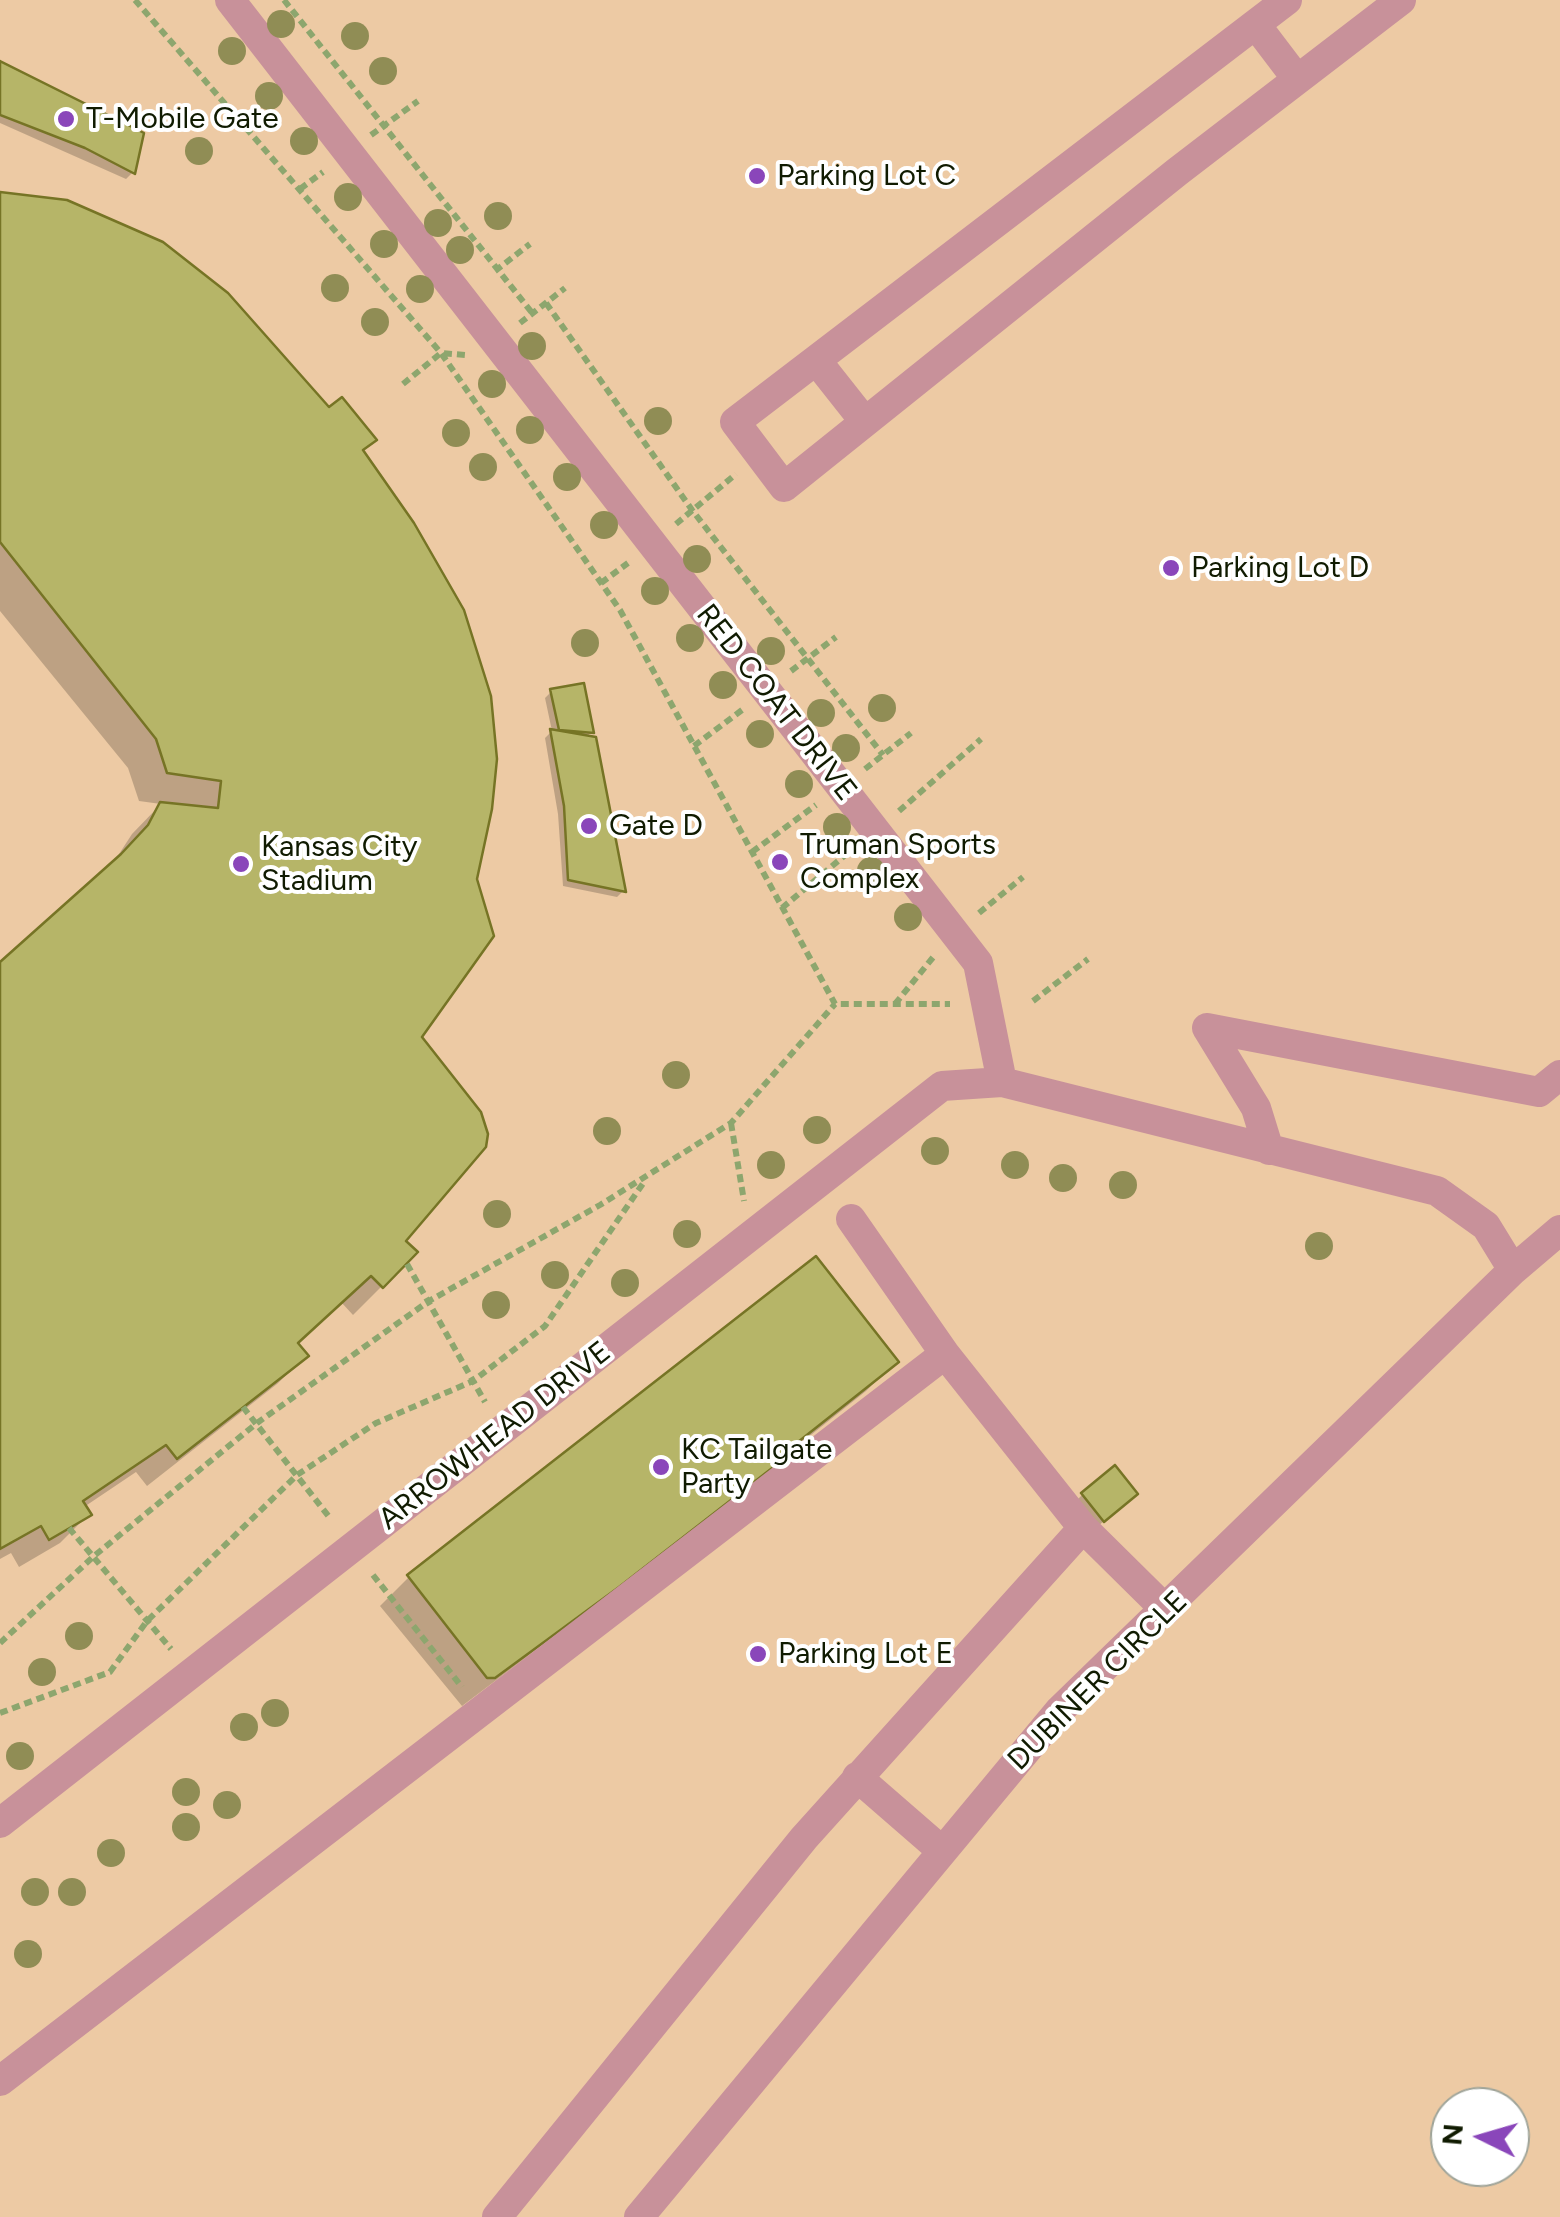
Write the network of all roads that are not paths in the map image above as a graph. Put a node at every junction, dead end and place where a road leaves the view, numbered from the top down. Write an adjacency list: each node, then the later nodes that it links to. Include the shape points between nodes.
1 (230, 0): 9 (street, RED COAT DRIVE, via 978,964)
2 (1288, 0): 4 (street)
3 (1401, 0): 5 (street)
4 (1256, 24): 5 (street); 6 (street)
5 (1297, 80): 7 (street)
6 (816, 360): 7 (street); 7 (street, via 735,422 784,487)
7 (864, 422)
8 (1560, 1074): 10 (street, via 1539,1092 1206,1028 1256,1108)
9 (1002, 1082): 10 (street); 18 (street, ARROWHEAD DRIVE, via 942,1086)
10 (1268, 1150): 13 (street, via 1437,1191 1486,1226)
11 (851, 1220): 14 (street)
12 (1560, 1230): 13 (street, DUBINER CIRCLE)
13 (1513, 1270): 16 (street, DUBINER CIRCLE)
14 (946, 1354): 15 (street); 20 (street)
15 (1082, 1528): 16 (street); 17 (street)
16 (1166, 1610): 19 (street, DUBINER CIRCLE, via 1059,1711)
17 (857, 1777): 19 (street); 21 (street)
18 (0, 1823)
19 (940, 1850): 22 (street, DUBINER CIRCLE)
20 (0, 2081)
21 (496, 2217)
22 (639, 2217)

